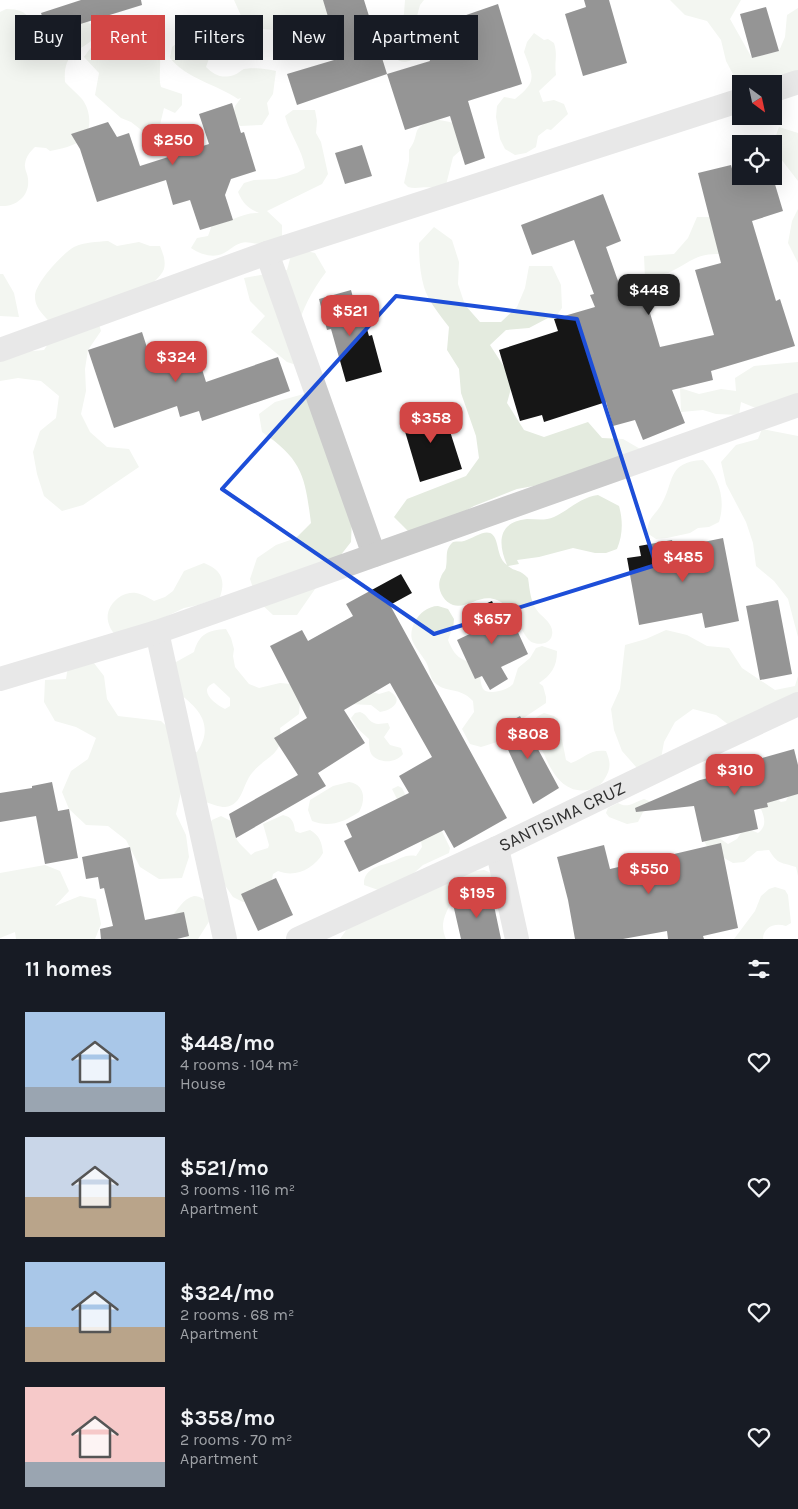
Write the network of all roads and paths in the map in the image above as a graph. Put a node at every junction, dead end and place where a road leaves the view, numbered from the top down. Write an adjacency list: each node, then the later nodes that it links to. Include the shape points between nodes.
1 (798, 82): 2 (street)
2 (782, 87)
3 (732, 103): 4 (street)
4 (267, 253): 5 (street); 7 (street)
5 (0, 350)
6 (798, 405): 7 (street)
7 (374, 555): 8 (street)
8 (157, 632): 9 (street); 12 (street)
9 (0, 679)
10 (798, 704): 11 (street, SANTISIMA CRUZ)
11 (497, 848): 13 (street, SANTISIMA CRUZ); 14 (street)
12 (225, 939)
13 (298, 939)
14 (517, 939)

